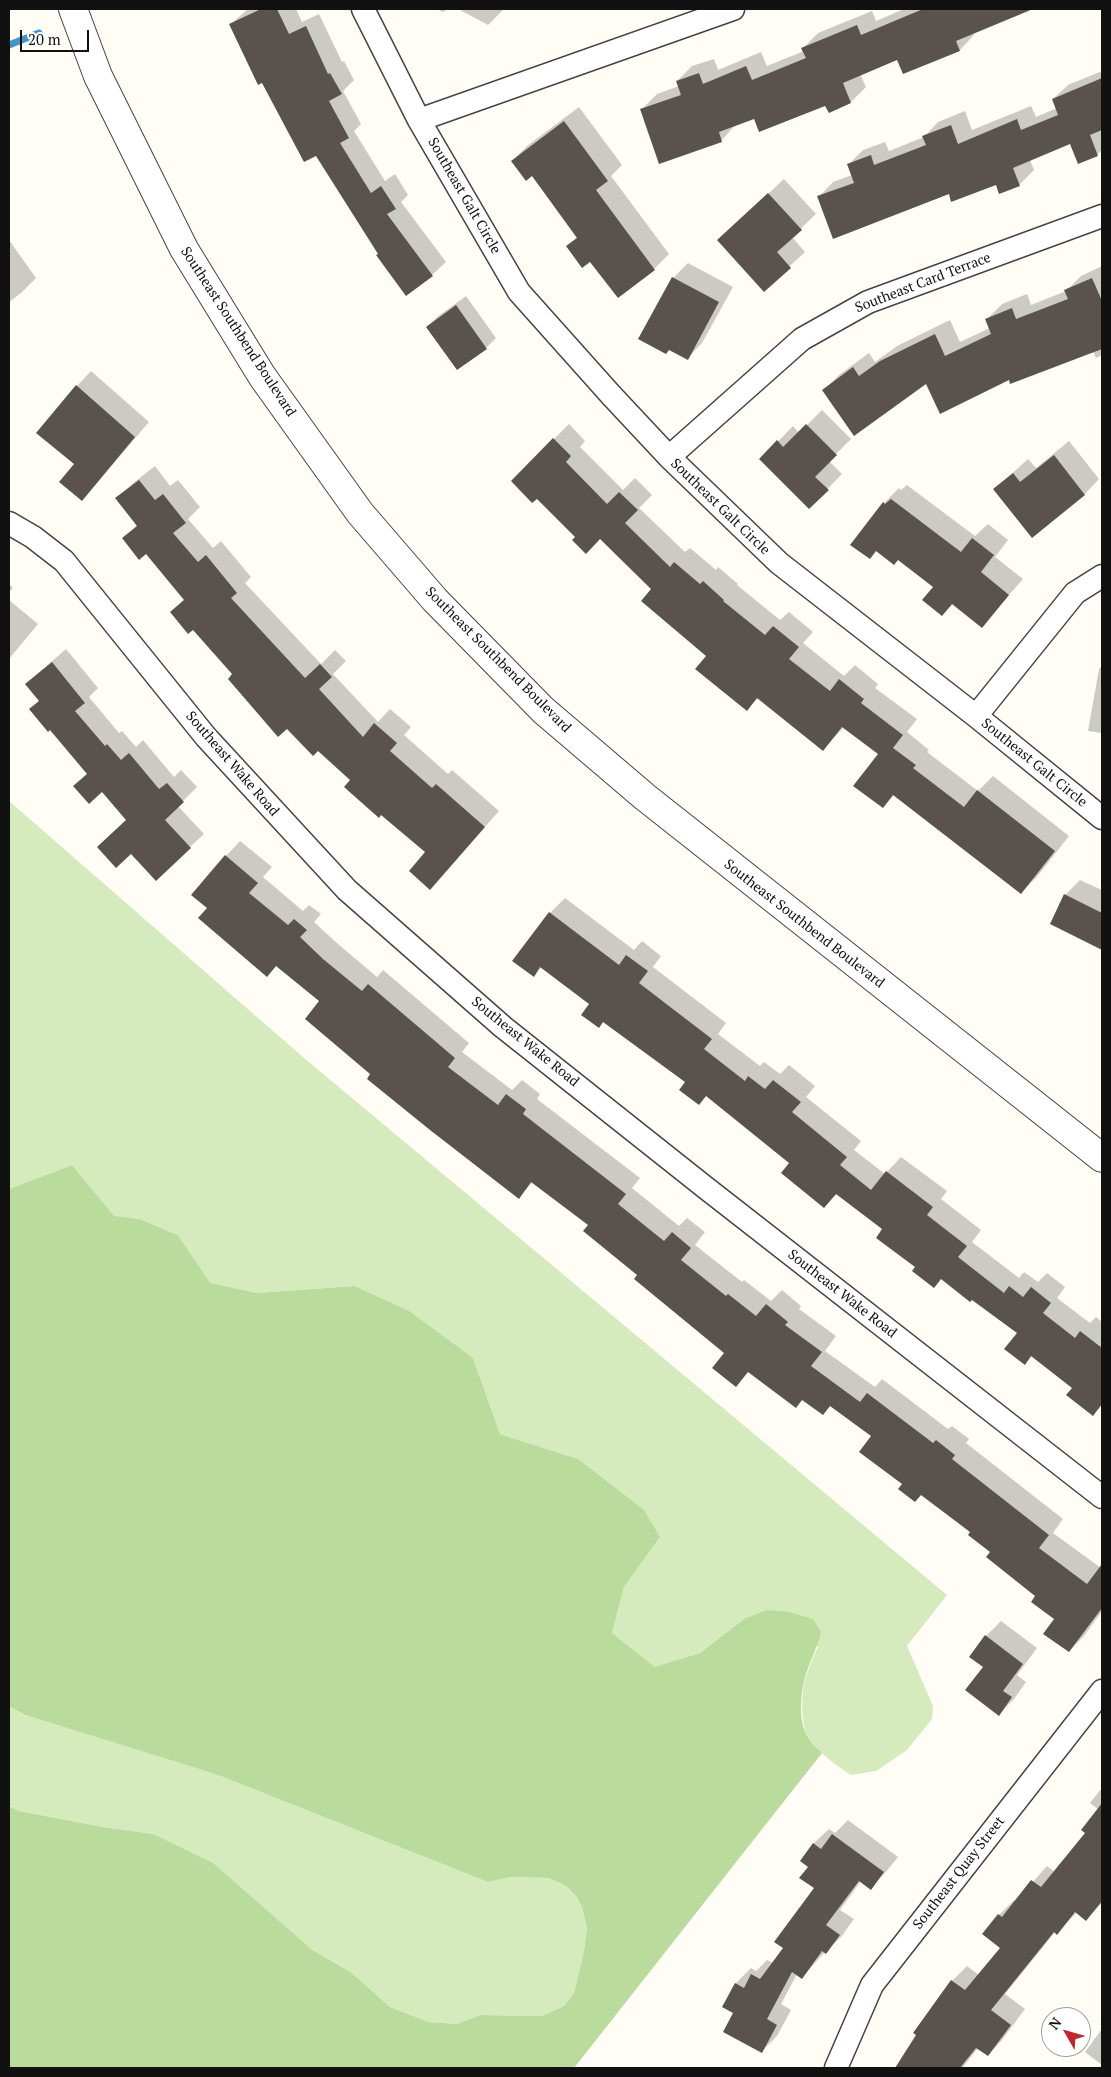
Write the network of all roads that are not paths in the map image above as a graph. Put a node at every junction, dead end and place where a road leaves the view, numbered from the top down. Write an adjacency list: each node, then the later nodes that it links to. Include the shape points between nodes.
1 (74, 9): 11 (street, Southeast Southbend Boulevard, via 98,76 184,249 262,376 360,513 435,600 544,710 645,797)
2 (363, 9): 4 (street, Southeast Galt Circle)
3 (732, 9): 4 (street, Southeast Galt Circle)
4 (419, 120): 6 (street, Southeast Galt Circle, via 520,292)
5 (1102, 216): 6 (street, Southeast Card Terrace, via 868,302 802,339)
6 (669, 457): 9 (street, Southeast Galt Circle, via 779,563)
7 (9, 523): 12 (street, Southeast Wake Road, via 64,561 206,738 347,890 503,1027)
8 (1102, 576): 9 (street, via 1075,593)
9 (976, 716): 10 (street, Southeast Galt Circle)
10 (1102, 818)
11 (1102, 1158)
12 (1102, 1497)
13 (1102, 1691): 14 (street, Southeast Quay Street, via 872,1985)
14 (836, 2068)

